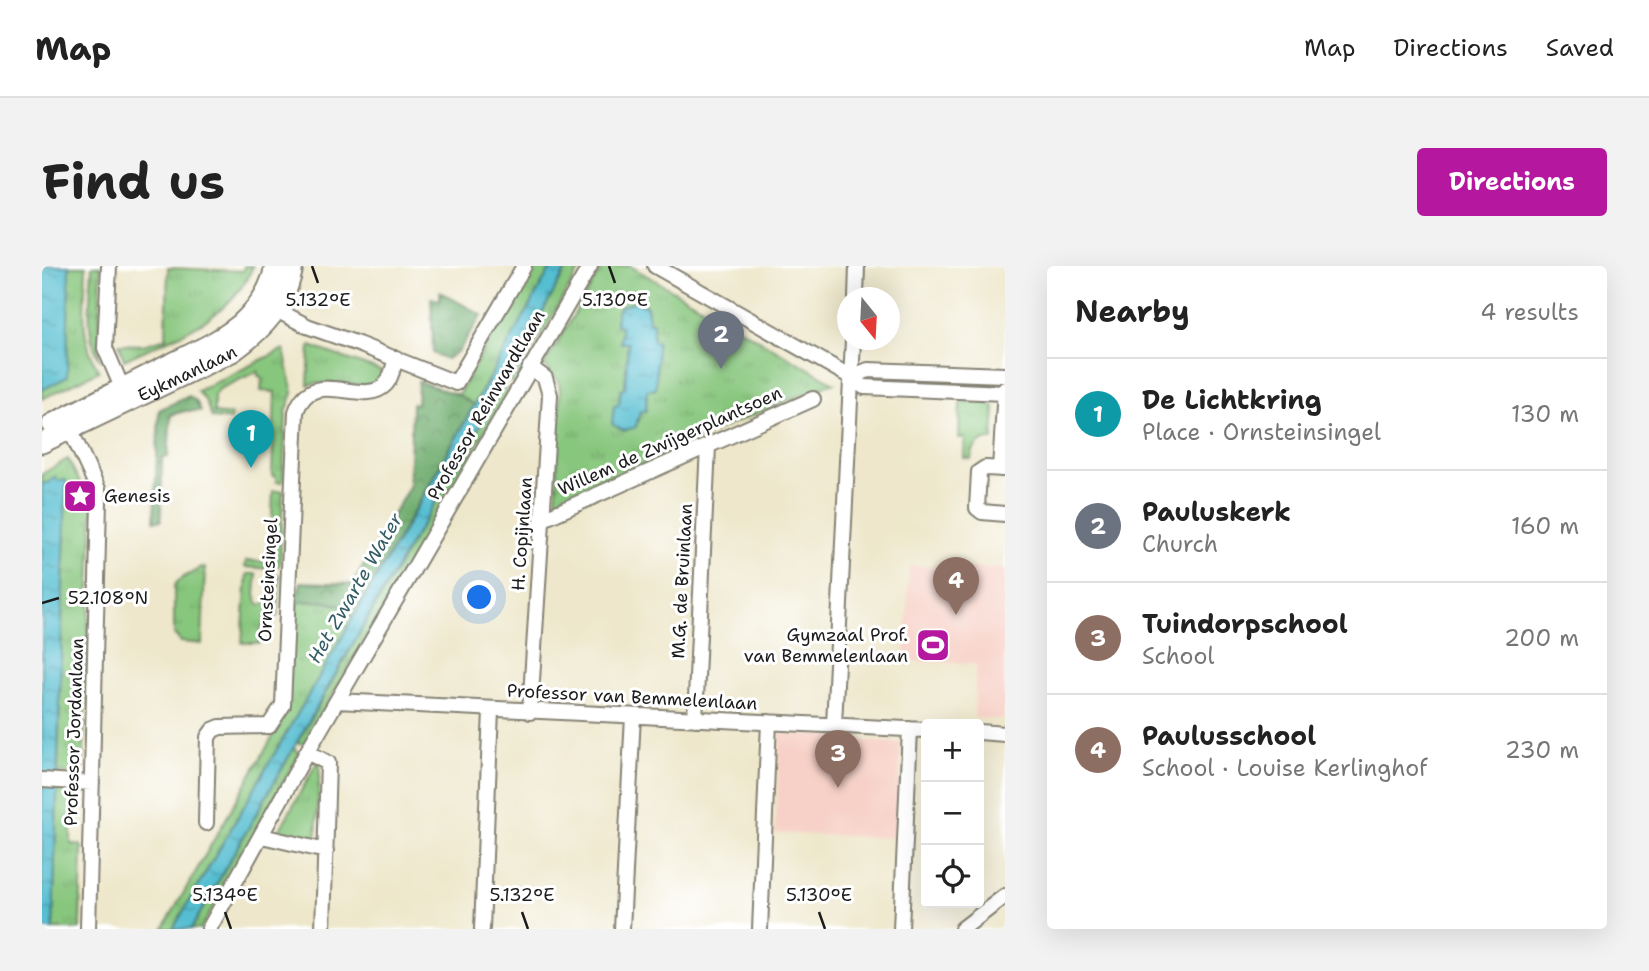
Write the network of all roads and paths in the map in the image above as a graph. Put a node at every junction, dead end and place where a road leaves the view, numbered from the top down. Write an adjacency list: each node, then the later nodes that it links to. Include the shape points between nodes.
1 (108, 266): 16 (street, via 105,348)
2 (275, 266): 9 (main road, Eykmanlaan)
3 (293, 266): 9 (main road, Eykmanlaan, via 287,290)
4 (524, 266): 11 (street, via 456,383)
5 (590, 266): 12 (street, Professor Reinwardtlaan)
6 (655, 266): 14 (street)
7 (857, 266): 8 (street)
8 (856, 287)
9 (269, 305): 11 (street, via 307,326); 16 (main road, Eykmanlaan)
10 (852, 350): 14 (street)
11 (396, 358): 39 (street, Ornsteinsingel, via 388,381 373,391 320,389 300,400 283,705 269,726 220,727 208,737)
12 (530, 367): 24 (street, H. Copijnlaan, via 545,378 550,395); 25 (street, Professor Reinwardtlaan)
13 (1005, 375): 14 (street, via 868,370)
14 (851, 377): 15 (street, via 864,387); 31 (street)
15 (1005, 392): 22 (street)
16 (125, 395): 18 (main road, Eykmanlaan)
17 (813, 399): 21 (street, Willem de Zwijgerplantsoen)
18 (67, 423): 19 (main road, Eykmanlaan); 20 (main road, Eykmanlaan); 38 (street, Professor Jordanlaan, via 98,489 99,502)
19 (42, 428)
20 (42, 443)
21 (708, 446): 24 (street, Willem de Zwijgerplantsoen); 29 (street, M.G. de Bruinlaan)
22 (1003, 469): 23 (street, via 979,472 977,508)
23 (1005, 514)
24 (543, 519): 27 (street, H. Copijnlaan)
25 (337, 701): 26 (street, Professor van Bemmelenlaan); 36 (street, Professor Reinwardtlaan)
26 (491, 710): 27 (street, Professor van Bemmelenlaan); 46 (street)
27 (530, 712): 28 (street, Professor van Bemmelenlaan)
28 (633, 716): 29 (street, Professor van Bemmelenlaan); 47 (street)
29 (695, 719): 30 (street, Professor van Bemmelenlaan)
30 (769, 722): 31 (street, Professor van Bemmelenlaan); 48 (street)
31 (834, 725): 32 (street, Professor van Bemmelenlaan)
32 (910, 729): 33 (street, Professor van Bemmelenlaan); 49 (street)
33 (921, 730)
34 (984, 732): 35 (street)
35 (1005, 734)
36 (307, 752): 40 (street, Professor Reinwardtlaan); 41 (street, via 328,764)
37 (42, 780): 38 (street)
38 (92, 783): 43 (street, Professor Jordanlaan)
39 (206, 823)
40 (261, 836): 41 (street); 44 (street, Professor Reinwardtlaan)
41 (326, 851): 45 (street)
42 (1005, 896): 50 (street)
43 (88, 929)
44 (209, 929)
45 (323, 929)
46 (482, 929)
47 (622, 929)
48 (760, 929)
49 (901, 929)
50 (962, 929)

